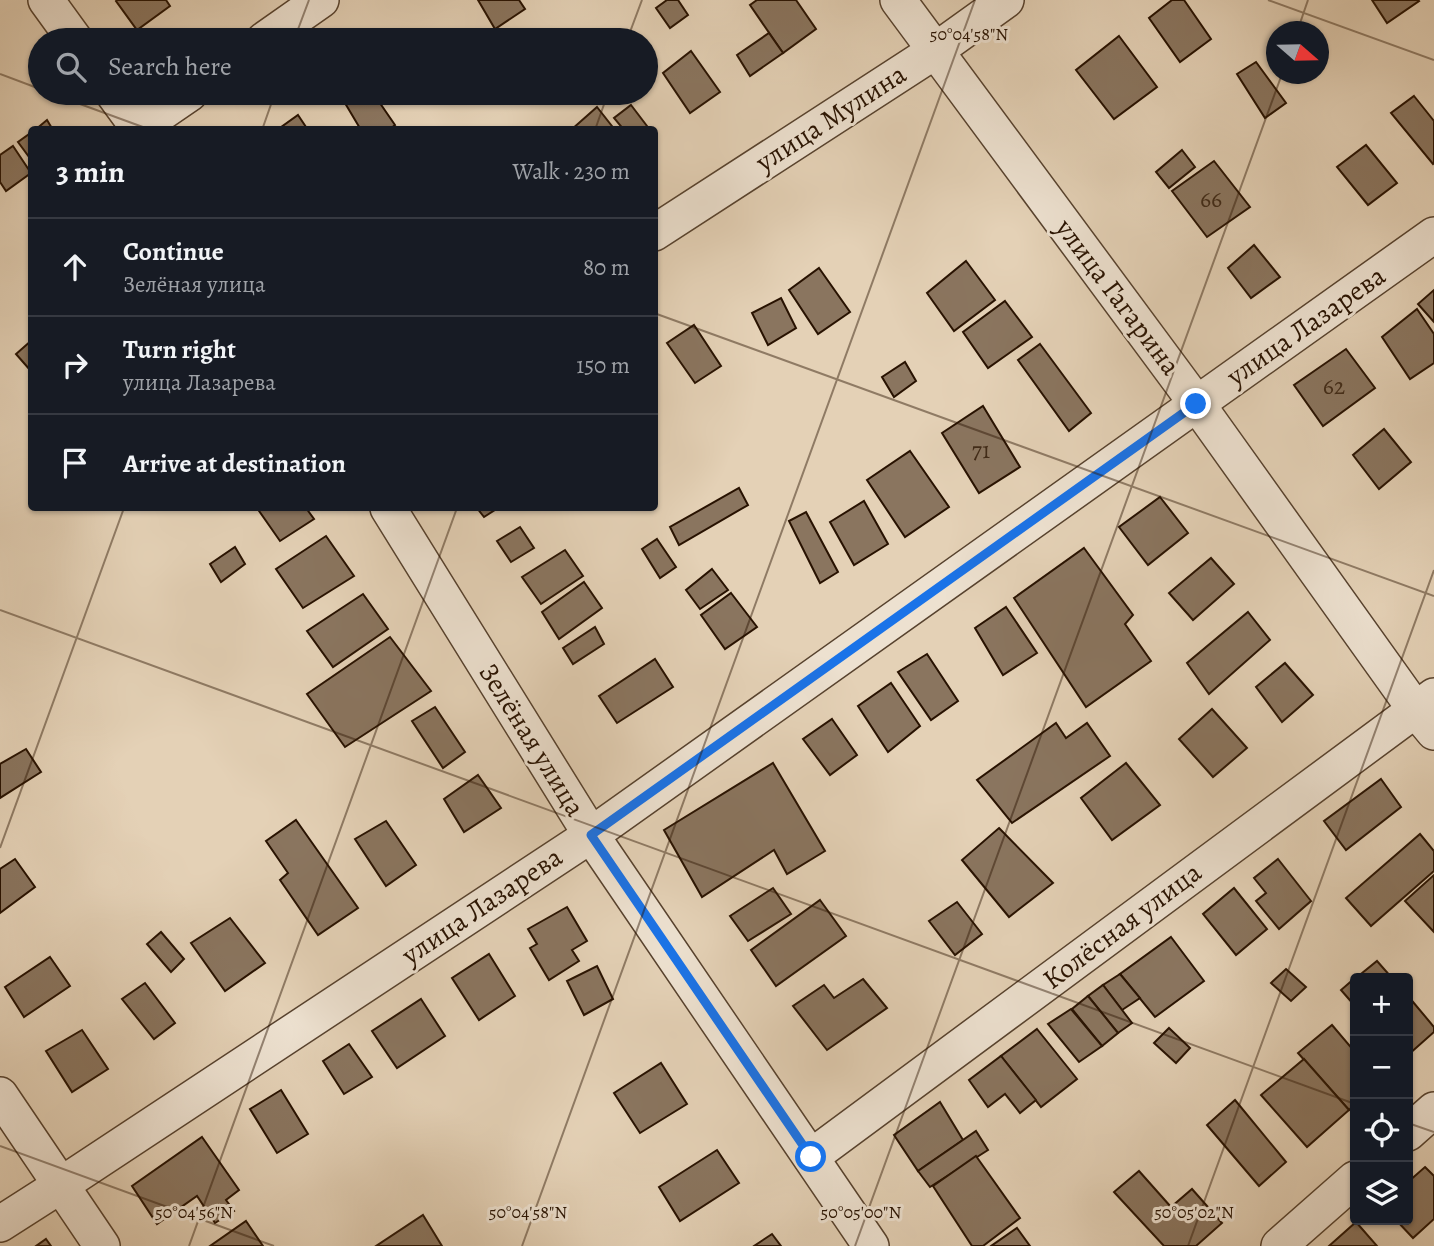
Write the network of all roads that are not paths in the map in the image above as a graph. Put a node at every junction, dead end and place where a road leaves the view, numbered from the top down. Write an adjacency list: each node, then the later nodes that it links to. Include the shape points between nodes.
1 (46, 0): 5 (street)
2 (321, 0): 6 (street)
3 (898, 0): 7 (street, улица Гагарина)
4 (1006, 0): 7 (street, улица Мулина)
5 (66, 28)
6 (281, 28)
7 (935, 51): 12 (street, улица Мулина); 14 (street, улица Гагарина)
8 (122, 105): 10 (street)
9 (173, 105): 11 (street)
10 (138, 126)
11 (144, 126)
12 (658, 230)
13 (1434, 235): 14 (street, улица Лазарева)
14 (1196, 404): 16 (street, улица Гагарина); 17 (street, улица Лазарева)
15 (390, 511): 17 (street, Зелёная улица)
16 (1428, 712): 21 (street, Колёсная улица)
17 (591, 835): 21 (street, Зелёная улица); 23 (street, улица Лазарева)
18 (0, 1095): 23 (street)
19 (1434, 1110): 20 (street)
20 (1413, 1129)
21 (811, 1157): 26 (street, Зелёная улица)
22 (1350, 1183): 27 (street)
23 (61, 1185): 24 (street, улица Лазарева); 25 (street)
24 (0, 1224)
25 (102, 1246)
26 (871, 1246)
27 (1279, 1246)

